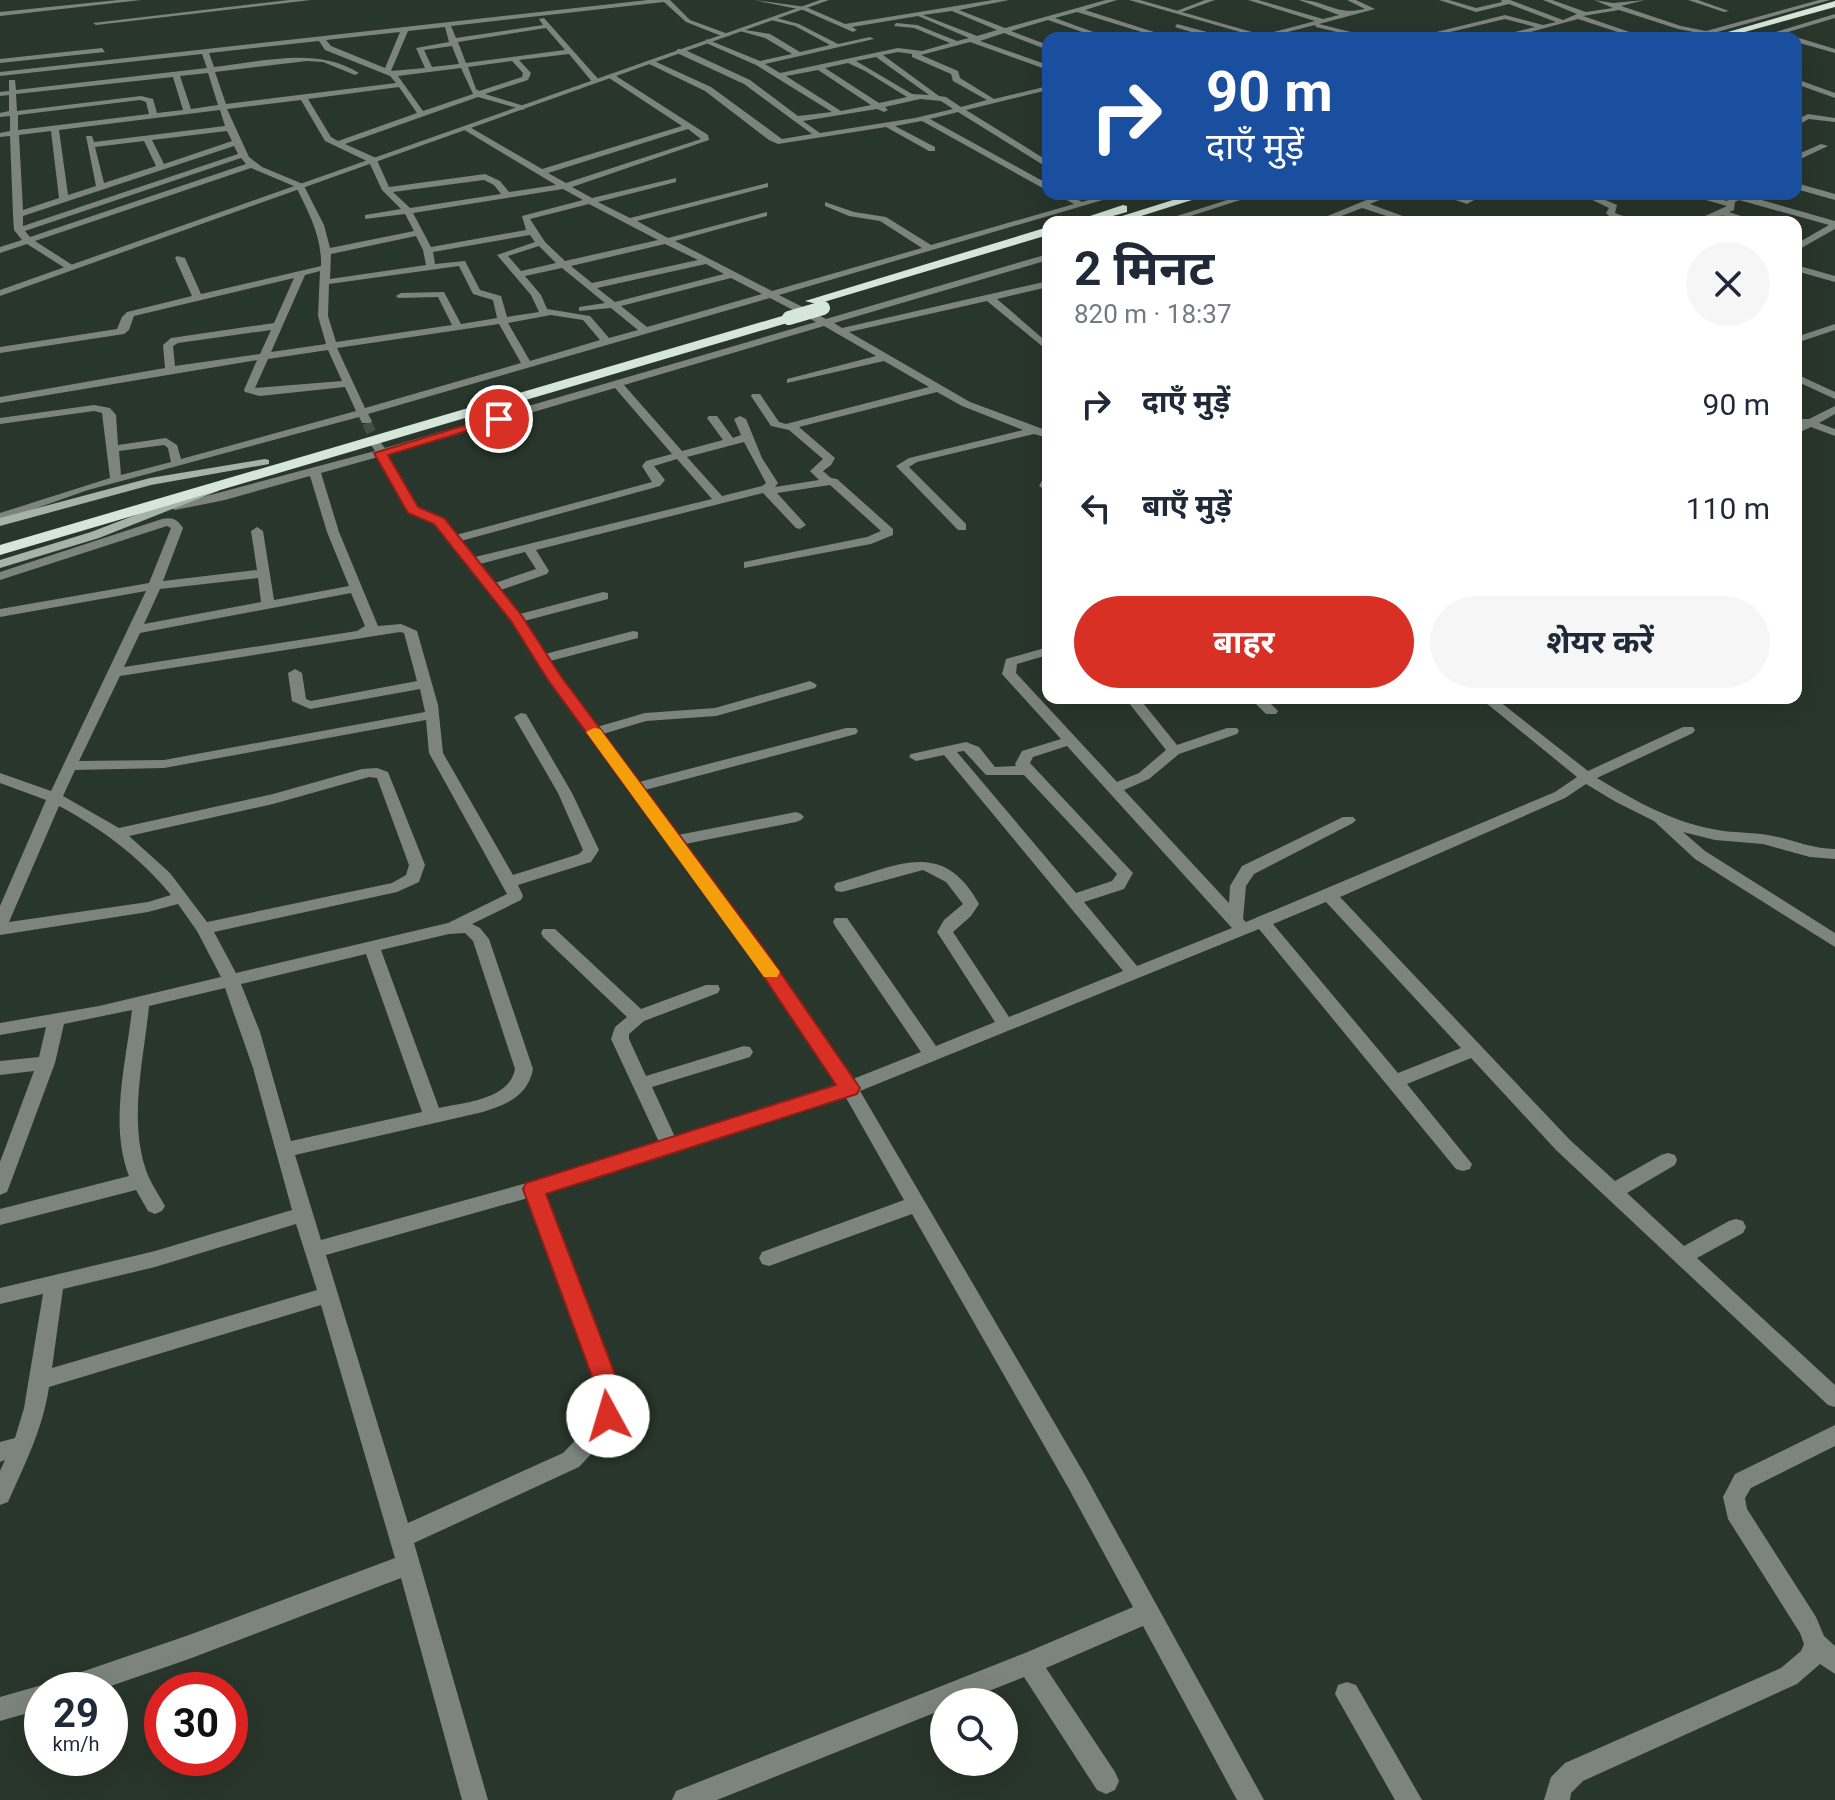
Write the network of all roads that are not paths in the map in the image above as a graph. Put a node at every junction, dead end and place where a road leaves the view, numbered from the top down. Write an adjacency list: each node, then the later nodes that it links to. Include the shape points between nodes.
1 (138, 0): 22 (street)
2 (308, 0): 20 (street)
3 (666, 0): 31 (street); 72 (street, via 688,21)
4 (757, 0): 24 (street)
5 (826, 0): 24 (street)
6 (1006, 0): 25 (street)
7 (1114, 0): 26 (street)
8 (1132, 0): 28 (street)
9 (1212, 0): 28 (street)
10 (1251, 0): 38 (street)
11 (1302, 0): 34 (street)
12 (1350, 0): 34 (street, via 1372,9)
13 (1442, 0): 19 (street, via 1476,10)
14 (1546, 0): 33 (street)
15 (1597, 0): 23 (street)
16 (1642, 0): 23 (street)
17 (1691, 0): 27 (street)
18 (1827, 0): 67 (street)
19 (1507, 1): 39 (street)
20 (252, 3): 41 (street)
21 (1835, 4): 68 (highway)
22 (93, 5): 29 (street); 41 (street)
23 (1616, 6): 33 (street); 66 (street)
24 (802, 8): 35 (street); 46 (street)
25 (954, 10): 32 (street); 71 (street)
26 (1079, 11): 36 (street); 57 (street)
27 (1726, 11)
28 (1177, 12): 59 (street)
29 (0, 14)
30 (1835, 14): 40 (street); 69 (highway)
31 (538, 15): 42 (street); 45 (street)
32 (916, 15): 37 (street); 76 (street)
33 (1582, 15): 39 (street); 65 (street)
34 (1349, 16): 38 (street)
35 (773, 19): 53 (street); 81 (street)
36 (1050, 19): 49 (street); 56 (street)
37 (883, 20): 46 (street); 80 (street, via 915,26)
38 (1324, 21): 43 (street)
39 (1563, 22): 48 (street)
40 (1817, 22): 51 (street); 70 (street)
41 (96, 23): 83 (street)
42 (447, 24): 52 (street); 79 (street)
43 (1312, 24): 50 (street); 62 (street)
44 (1472, 25): 48 (street, via 1505,17); 54 (street); 63 (street)
45 (548, 26): 79 (street); 88 (street)
46 (845, 26): 75 (street)
47 (1177, 26): 58 (street)
48 (1542, 27): 55 (street)
49 (1021, 28): 71 (street); 73 (street)
50 (1297, 28): 60 (street); 61 (street)
51 (1834, 28)
52 (405, 29): 74 (street); 106 (street)
53 (742, 30): 72 (street); 89 (street, via 767,36)
54 (1491, 31)
55 (1528, 31): 64 (street)
56 (1088, 32)
57 (1149, 32)
58 (1198, 32)
59 (1245, 32)
60 (1281, 32)
61 (1311, 32)
62 (1344, 32)
63 (1442, 32)
64 (1531, 32)
65 (1627, 32)
66 (1698, 32)
67 (1722, 32)
68 (1724, 32)
69 (1762, 32)
70 (1782, 32)
71 (1004, 33): 76 (street); 82 (street)
72 (727, 35): 77 (street)
73 (1042, 35)
74 (321, 38): 85 (street); 106 (street, via 328,48)
75 (870, 39): 81 (street); 84 (street)
76 (976, 40): 80 (street); 99 (street)
77 (709, 41): 86 (street); 97 (street)
78 (1802, 42): 87 (street)
79 (453, 43): 100 (street); 102 (street, via 420,48)
80 (958, 44): 90 (street)
81 (837, 46): 89 (street)
82 (1042, 46)
83 (102, 50): 93 (street); 95 (street)
84 (898, 50): 90 (street); 91 (street)
85 (205, 51): 95 (street); 103 (street)
86 (680, 51): 96 (street); 138 (street, via 747,82)
87 (1835, 51)
88 (569, 52): 92 (street); 112 (street)
89 (798, 54): 97 (street)
90 (913, 54): 125 (street, via 955,73)
91 (878, 55): 94 (street); 120 (street)
92 (515, 60): 100 (street); 119 (street, via 527,73 525,78)
93 (0, 61)
94 (850, 61): 101 (street); 122 (street)
95 (104, 62): 98 (street)
96 (649, 62): 110 (street); 150 (street, via 708,89 777,141)
97 (759, 63): 109 (street)
98 (78, 65): 104 (street); 114 (street)
99 (1042, 66)
100 (462, 67): 102 (street); 119 (street)
101 (819, 67): 109 (street); 127 (street)
102 (430, 70): 106 (street)
103 (212, 71): 105 (street, via 317,59); 108 (street); 128 (street)
104 (12, 73): 107 (street); 117 (street)
105 (355, 73)
106 (390, 73): 115 (street)
107 (0, 74)
108 (176, 74): 111 (street); 131 (street)
109 (782, 75): 132 (street)
110 (610, 76): 112 (street); 144 (street)
111 (143, 78): 114 (street); 124 (street)
112 (596, 81): 129 (street)
113 (1802, 83): 121 (street)
114 (82, 84): 117 (street); 126 (street)
115 (400, 85): 123 (street); 135 (street)
116 (1042, 89): 125 (street)
117 (13, 92): 118 (street); 133 (street)
118 (0, 94)
119 (479, 95): 129 (street); 135 (street)
120 (935, 96): 122 (street); 130 (street)
121 (1835, 96)
122 (919, 97): 127 (street)
123 (304, 98): 128 (street); 153 (street, via 324,135)
124 (146, 99): 126 (street); 136 (street)
125 (993, 101): 130 (street)
126 (88, 104): 133 (street)
127 (879, 106): 132 (street); 141 (street)
128 (222, 108): 131 (street); 146 (street)
129 (521, 108): 147 (street)
130 (955, 110): 137 (street); 164 (street)
131 (188, 112): 136 (street)
132 (837, 112): 138 (street)
133 (14, 113): 134 (street); 148 (street)
134 (0, 115)
135 (422, 115): 153 (street)
136 (154, 116): 142 (street)
137 (923, 118): 141 (street); 170 (street)
138 (796, 119): 150 (street)
139 (1802, 120): 140 (street)
140 (1835, 120)
141 (903, 122): 143 (street)
142 (85, 124): 145 (street); 154 (street)
143 (888, 125): 150 (street); 158 (street)
144 (687, 127): 167 (street); 172 (street, via 705,140)
145 (55, 128): 148 (street); 178 (street)
146 (232, 128): 151 (street); 152 (street)
147 (465, 128): 163 (street); 167 (street)
148 (14, 134): 149 (street); 155 (street)
149 (0, 135)
150 (819, 136)
151 (147, 138): 154 (street); 166 (street)
152 (237, 142): 159 (street); 166 (street)
153 (336, 144): 163 (street)
154 (91, 145): 173 (street)
155 (14, 146): 157 (street); 161 (street)
156 (1824, 146): 160 (street)
157 (0, 148)
158 (932, 149)
159 (243, 155): 165 (street); 213 (street)
160 (1802, 155)
161 (15, 157): 162 (street); 198 (street)
162 (0, 159)
163 (373, 160): 171 (street); 175 (street)
164 (1042, 161)
165 (252, 165): 171 (street); 221 (street)
166 (161, 167): 173 (street)
167 (542, 172): 172 (street)
168 (673, 180): 189 (street)
169 (765, 185): 211 (street)
170 (1042, 185)
171 (300, 186): 229 (street); 236 (street)
172 (566, 186): 176 (street); 189 (street)
173 (101, 187): 178 (street)
174 (1802, 188): 177 (street)
175 (386, 190): 176 (street, via 485,177); 193 (street)
176 (506, 194): 193 (street)
177 (1835, 197)
178 (64, 199): 198 (street)
179 (1072, 200): 191 (street)
180 (1093, 200): 191 (street)
181 (1153, 200): 201 (highway)
182 (1184, 200): 202 (highway)
183 (1235, 200): 203 (street)
184 (1375, 200): 192 (street)
185 (1598, 200): 206 (street, via 1614,207 1610,214)
186 (1733, 200): 195 (street)
187 (1753, 200): 194 (street)
188 (1788, 200): 196 (street)
189 (590, 201): 211 (street); 215 (street, via 525,218)
190 (828, 204): 226 (street, via 883,219)
191 (1082, 205): 200 (street)
192 (1363, 205): 204 (street); 205 (street)
193 (408, 211): 210 (street); 214 (street)
194 (1790, 211): 209 (street); 212 (street)
195 (1722, 213): 207 (street); 208 (street)
196 (1835, 213)
197 (764, 214): 222 (street)
198 (17, 215): 213 (street)
199 (1042, 216): 226 (street)
200 (1043, 216)
201 (1098, 216)
202 (1130, 216)
203 (1183, 216)
204 (1335, 216)
205 (1396, 216)
206 (1616, 216)
207 (1714, 216)
208 (1733, 216)
209 (1781, 216)
210 (368, 217)
211 (628, 221): 222 (street)
212 (1835, 224): 216 (street)
213 (19, 230): 221 (street)
214 (420, 232): 228 (street); 229 (street)
215 (530, 232): 224 (street); 228 (street)
216 (1822, 232): 219 (street); 220 (street)
217 (1042, 233): 250 (highway)
218 (1802, 236): 220 (street)
219 (1835, 236)
220 (1811, 239): 225 (street)
221 (28, 241): 227 (street); 236 (street)
222 (666, 241): 232 (street); 233 (street)
223 (1042, 242): 250 (highway)
224 (540, 243): 233 (street); 239 (street, via 502,255)
225 (1802, 244)
226 (929, 248): 246 (street)
227 (0, 250)
228 (428, 250): 235 (street)
229 (326, 252): 234 (street)
230 (180, 258): 249 (street)
231 (1042, 259): 256 (street)
232 (704, 262): 240 (street); 244 (street)
233 (564, 264): 239 (street); 244 (street)
234 (327, 267): 238 (street); 242 (street)
235 (431, 267): 242 (street); 255 (street, via 464,264 476,292 498,298)
236 (71, 268): 245 (street)
237 (1802, 270): 241 (street)
238 (301, 273): 249 (street); 257 (street)
239 (518, 275): 253 (street, via 538,294)
240 (730, 275): 246 (street); 251 (street)
241 (1835, 279)
242 (326, 282): 266 (street, via 323,316)
243 (1042, 285): 248 (street)
244 (592, 286): 251 (street)
245 (0, 293)
246 (767, 295): 256 (street); 260 (street)
247 (401, 296): 259 (street, via 441,294)
248 (989, 297): 261 (street); 265 (street)
249 (198, 298): 267 (street, via 131,314 120,332)
250 (818, 304): 254 (highway, bridge)
251 (615, 305): 252 (street); 260 (street)
252 (583, 309)
253 (547, 314): 255 (street); 264 (street, via 586,318)
254 (784, 314): 297 (highway); 302 (highway)
255 (503, 322): 259 (street); 270 (street)
256 (828, 324): 261 (street); 275 (street)
257 (277, 326): 268 (street); 271 (street, via 175,340 168,345)
258 (1802, 327): 262 (street)
259 (459, 329): 266 (street)
260 (645, 330): 264 (street)
261 (840, 331): 269 (street)
262 (1829, 331): 263 (street)
263 (1802, 338)
264 (607, 342): 270 (street)
265 (1042, 343)
266 (332, 348): 268 (street); 274 (street)
267 (0, 350)
268 (263, 357): 271 (street); 274 (street, via 251,392)
269 (885, 357): 273 (street); 276 (street)
270 (527, 365): 281 (street)
271 (170, 370): 279 (street)
272 (1802, 380): 278 (street)
273 (791, 381)
274 (349, 383): 281 (street)
275 (618, 385): 295 (street); 296 (street)
276 (938, 388): 287 (street); 289 (street)
277 (756, 396): 287 (street, via 775,424)
278 (1835, 396)
279 (0, 400)
280 (1835, 409): 286 (street)
281 (365, 418): 298 (street)
282 (713, 418): 293 (street)
283 (740, 419): 292 (street)
284 (1802, 420): 286 (street)
285 (0, 421): 294 (street, via 101,408 110,415)
286 (1810, 423): 288 (street); 291 (street)
287 (791, 426): 301 (street, via 829,458 816,471)
288 (1802, 428)
289 (1033, 430): 290 (street); 308 (street, via 902,466)
290 (1042, 433)
291 (1835, 433)
292 (748, 437): 293 (street); 303 (street, via 772,483)
293 (730, 442): 296 (street)
294 (113, 449): 298 (street, via 166,441); 300 (street)
295 (379, 449): 299 (street); 311 (street, via 413,510 439,521)
296 (677, 455): 304 (street); 311 (street, via 650,463 656,484)
297 (265, 462): 306 (main road, via 150,482); 310 (highway)
298 (177, 464): 300 (street)
299 (314, 471): 305 (street); 320 (street)
300 (116, 480): 306 (street, via 45,499)
301 (827, 480): 303 (street); 316 (street, via 842,486 888,530 887,535)
302 (223, 485): 305 (main road); 313 (highway)
303 (768, 490): 304 (street); 307 (street)
304 (719, 500): 312 (street)
305 (175, 506): 315 (main road)
306 (0, 520)
307 (800, 525)
308 (962, 527)
309 (257, 531): 317 (street)
310 (0, 535)
311 (454, 539): 314 (street)
312 (529, 548): 314 (street); 321 (street, via 543,571)
313 (0, 550)
314 (471, 562): 321 (street)
315 (0, 564)
316 (748, 565)
317 (264, 573): 319 (street); 323 (street)
318 (0, 576): 319 (street, via 172,522 177,528)
319 (154, 586): 324 (street); 326 (street)
320 (356, 588): 323 (street); 327 (street, via 372,623)
321 (493, 588): 325 (street)
322 (603, 596): 325 (street)
323 (268, 605): 326 (street)
324 (0, 613)
325 (517, 619): 330 (street)
326 (135, 630): 331 (street)
327 (368, 631): 331 (street); 333 (street, via 410,631)
328 (633, 635): 330 (street)
329 (1042, 653): 345 (street, via 1011,662 1009,674)
330 (542, 659): 344 (street)
331 (116, 672): 349 (street)
332 (295, 673): 333 (street, via 299,701 310,705)
333 (425, 684): 339 (street)
334 (810, 685): 344 (street, via 716,712 645,717)
335 (1137, 704): 347 (street)
336 (1263, 704): 338 (street)
337 (1494, 704): 352 (street)
338 (1271, 711)
339 (432, 715): 349 (street, via 164,764); 363 (street, via 436,753)
340 (521, 717): 363 (street, via 591,850 585,858)
341 (1688, 730): 352 (street)
342 (851, 731): 353 (street)
343 (1232, 731): 347 (street)
344 (594, 732): 353 (street)
345 (1069, 741): 350 (street, via 1027,754 1022,759); 354 (street)
346 (947, 749): 348 (street); 350 (street, via 974,750 991,772); 367 (street)
347 (1174, 751): 354 (street, via 1144,776)
348 (916, 757)
349 (70, 766): 355 (street)
350 (1025, 770): 367 (street, via 1125,873 1118,885)
351 (0, 778): 355 (street)
352 (1585, 778): 356 (street); 365 (street, via 1560,795)
353 (635, 788): 360 (street)
354 (1113, 789): 370 (street)
355 (55, 797): 359 (street); 371 (street)
356 (1654, 813): 361 (street, via 1715,835 1768,839); 375 (street, via 1700,855)
357 (796, 817): 360 (street)
358 (1348, 820): 370 (street, via 1248,870 1238,886)
359 (119, 833): 366 (street, via 145,854); 372 (street, via 365,773 383,775 417,865 413,878 397,887)
360 (675, 841): 392 (street)
361 (1827, 854): 362 (street)
362 (1835, 862)
363 (509, 882): 373 (street, via 515,896 509,901)
364 (842, 887): 383 (street, via 923,865 947,873 971,904 945,932)
365 (1329, 895): 369 (street); 385 (street)
366 (180, 898): 371 (street); 372 (street)
367 (1073, 900): 377 (street)
368 (841, 922): 387 (street)
369 (1262, 922): 370 (street); 390 (street)
370 (1240, 925): 377 (street)
371 (0, 927)
372 (204, 928): 378 (street)
373 (449, 928): 376 (street); 393 (street, via 465,926 481,939 524,1069 517,1089 504,1097)
374 (549, 933): 381 (street)
375 (1835, 941)
376 (372, 947): 378 (street); 393 (street)
377 (1135, 974): 383 (street)
378 (230, 982): 380 (street); 395 (street, via 263,1064)
379 (712, 989): 381 (street)
380 (141, 1003): 382 (street); 398 (street, via 130,1122)
381 (638, 1017): 391 (street, via 621,1031 620,1039)
382 (56, 1020): 384 (street); 388 (street)
383 (1006, 1026): 387 (street)
384 (0, 1029)
385 (1473, 1050): 390 (street); 401 (street)
386 (744, 1052): 391 (street)
387 (933, 1055): 392 (street)
388 (46, 1063): 389 (street); 399 (street)
389 (0, 1068)
390 (1395, 1082): 397 (street)
391 (641, 1084): 394 (street)
392 (849, 1088): 394 (street); 402 (street)
393 (433, 1116): 395 (street)
394 (670, 1145): 400 (street)
395 (284, 1150): 404 (street)
396 (1668, 1160): 401 (street)
397 (1463, 1164)
398 (141, 1181): 403 (street); 405 (street)
399 (0, 1187)
400 (534, 1189): 407 (street); 419 (street, via 609,1390 608,1416 571,1460)
401 (1614, 1191): 408 (street)
402 (916, 1204): 409 (street); 421 (street)
403 (155, 1206)
404 (303, 1214): 407 (street); 410 (street)
405 (0, 1217)
406 (1736, 1227): 408 (street)
407 (315, 1250): 411 (street)
408 (1683, 1256): 414 (street)
409 (769, 1258)
410 (54, 1285): 412 (street); 413 (street)
411 (328, 1295): 413 (street); 419 (street)
412 (0, 1296)
413 (41, 1380): 416 (street)
414 (1835, 1398)
415 (1835, 1435): 422 (street, via 1743,1481 1734,1497 1736,1512)
416 (23, 1445): 417 (street); 418 (street)
417 (0, 1452)
418 (0, 1495)
419 (402, 1537): 420 (street)
420 (409, 1564): 425 (street); 430 (street)
421 (1148, 1612): 424 (street); 432 (street)
422 (1816, 1644): 423 (street); 434 (street, via 1810,1659 1789,1676 1574,1772 1560,1786)
423 (1835, 1662)
424 (1029, 1663): 429 (street); 431 (street)
425 (116, 1672)
426 (1347, 1694): 433 (street)
427 (24, 1702): 428 (street)
428 (0, 1709)
429 (1106, 1781)
430 (475, 1800)
431 (685, 1800)
432 (1251, 1800)
433 (1409, 1800)
434 (1557, 1800)

